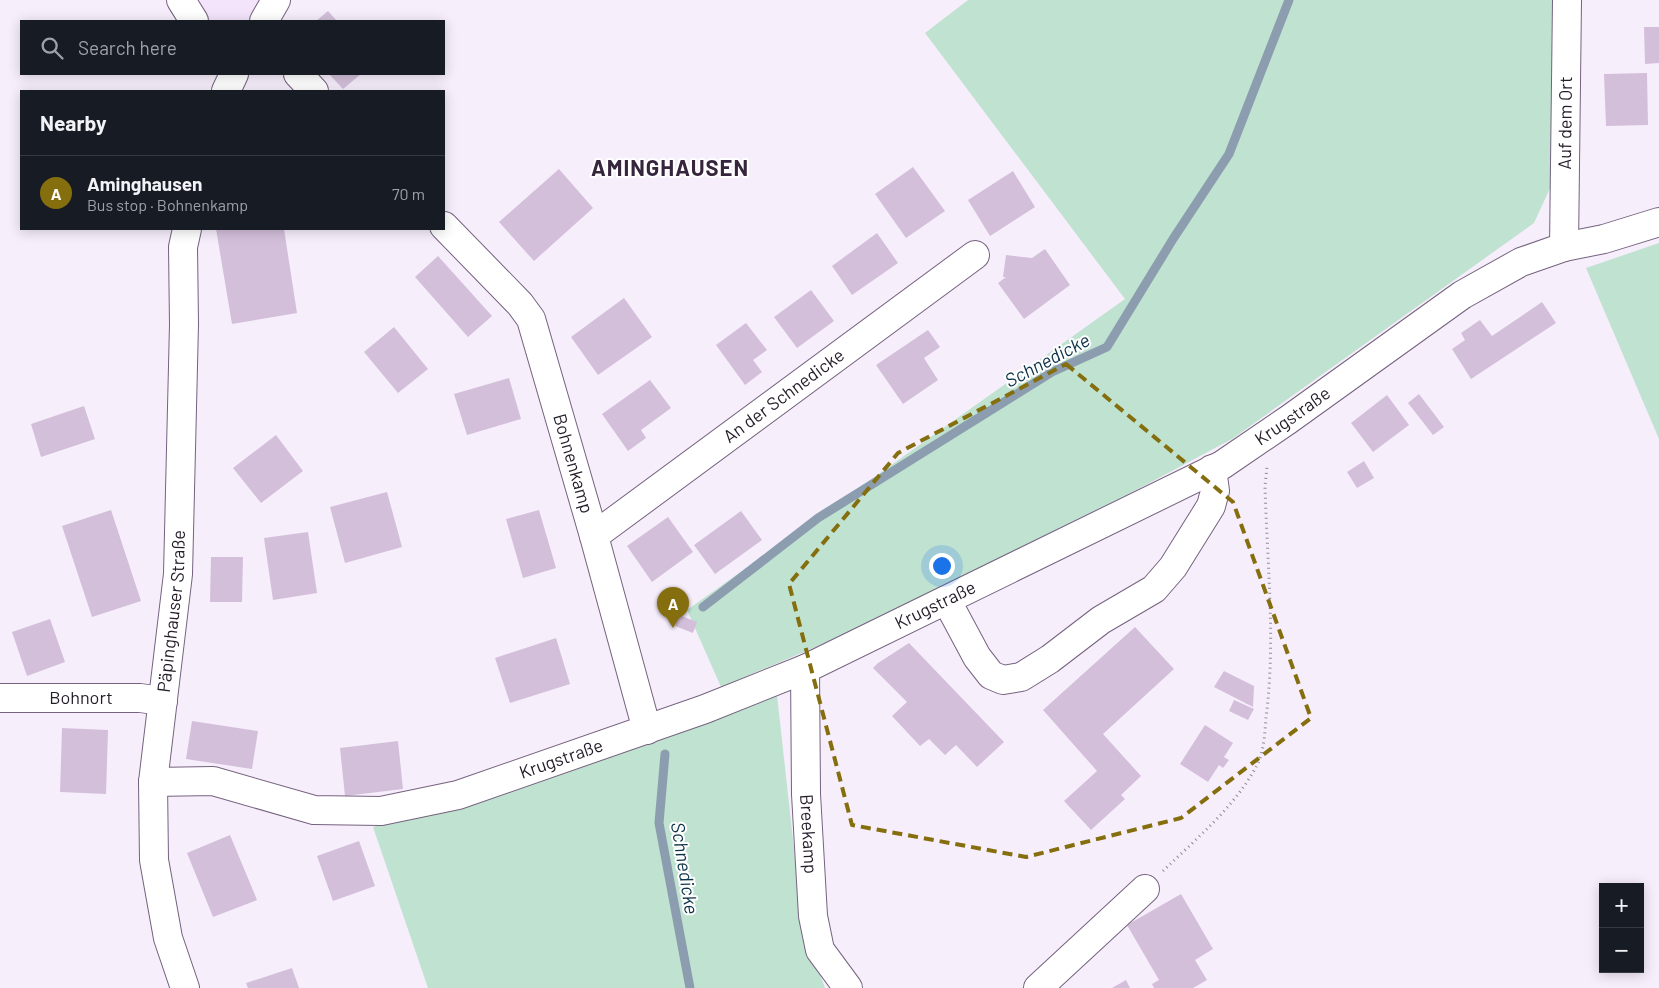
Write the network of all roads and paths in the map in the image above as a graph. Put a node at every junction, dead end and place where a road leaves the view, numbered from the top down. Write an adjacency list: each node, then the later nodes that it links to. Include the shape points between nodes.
1 (180, 0): 4 (street)
2 (276, 0): 5 (street)
3 (1567, 0): 11 (street, Auf dem Ort)
4 (193, 20)
5 (265, 20)
6 (299, 75): 7 (street)
7 (313, 90)
8 (1659, 222): 11 (street, Krugstraße)
9 (445, 227): 15 (street, Bohnenkamp, via 531,319)
10 (187, 230): 19 (street, Päpinghauser Straße, via 183,247 178,574)
11 (1564, 247): 14 (street, Krugstraße, via 1521,262 1462,294 1288,420)
12 (975, 255): 15 (street, An der Schnedicke)
13 (1268, 466): 22 (path, via 1265,486 1270,611 1269,696 1259,760 1246,784 1213,822)
14 (1212, 469): 16 (street, Krugstraße); 16 (street, via 1214,491 1211,506 1173,567 1154,589 1101,620 1021,677 1003,680 991,675 977,657)
15 (594, 536): 20 (street, Bohnenkamp)
16 (947, 600): 17 (street, Krugstraße)
17 (805, 669): 20 (street, Krugstraße); 23 (street, Breekamp, via 806,794 813,916 820,950)
18 (0, 698): 19 (street, Bohnort)
19 (163, 700): 21 (street, Päpinghauser Straße)
20 (647, 730): 21 (street, Krugstraße, via 458,795 381,811 314,810 213,781)
21 (152, 782): 24 (street, Päpinghauser Straße, via 154,860 168,938)
22 (1145, 889): 25 (street)
23 (846, 986)
24 (185, 988)
25 (1038, 988)

